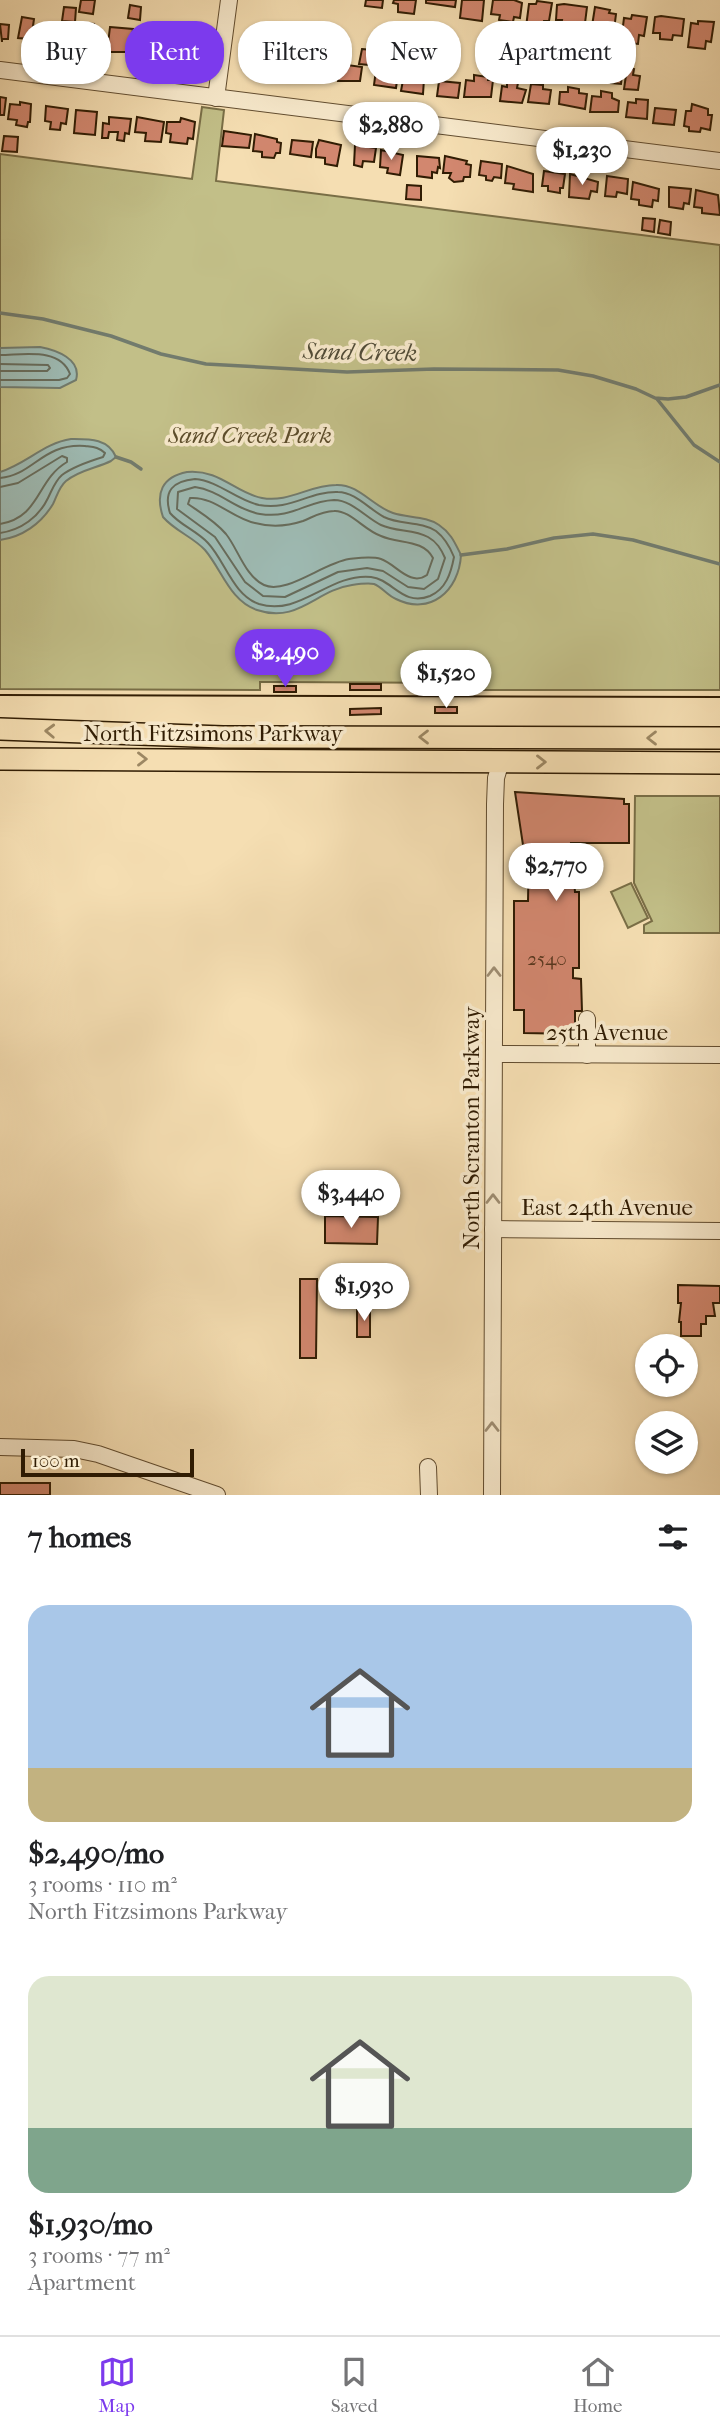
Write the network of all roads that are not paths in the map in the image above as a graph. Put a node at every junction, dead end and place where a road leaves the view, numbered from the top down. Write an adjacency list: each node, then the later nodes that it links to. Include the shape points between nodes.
1 (229, 0): 3 (street)
2 (0, 70): 3 (street)
3 (216, 98): 4 (street)
4 (720, 161)
5 (0, 729): 6 (main road, North Fitzsimons Parkway, one-way to 5, via 223,737)
6 (720, 738)
7 (0, 759): 8 (main road, North Fitzsimons Parkway, one-way to 8)
8 (500, 761): 9 (main road, North Fitzsimons Parkway, one-way to 9); 11 (street, North Scranton Parkway, one-way to 8, via 495,778)
9 (720, 763)
10 (587, 1019): 12 (street)
11 (494, 1054): 12 (street, 25th Avenue); 14 (street, North Scranton Parkway, one-way to 11)
12 (587, 1055): 13 (street, 25th Avenue)
13 (720, 1055)
14 (493, 1229): 15 (street, East 24th Avenue); 22 (street, North Scranton Parkway, one-way to 14)
15 (720, 1231)
16 (0, 1447): 18 (street, via 74,1449)
17 (428, 1467): 21 (street)
18 (169, 1478): 19 (street); 20 (street)
19 (163, 1495)
20 (217, 1495)
21 (429, 1495)
22 (492, 1495)

